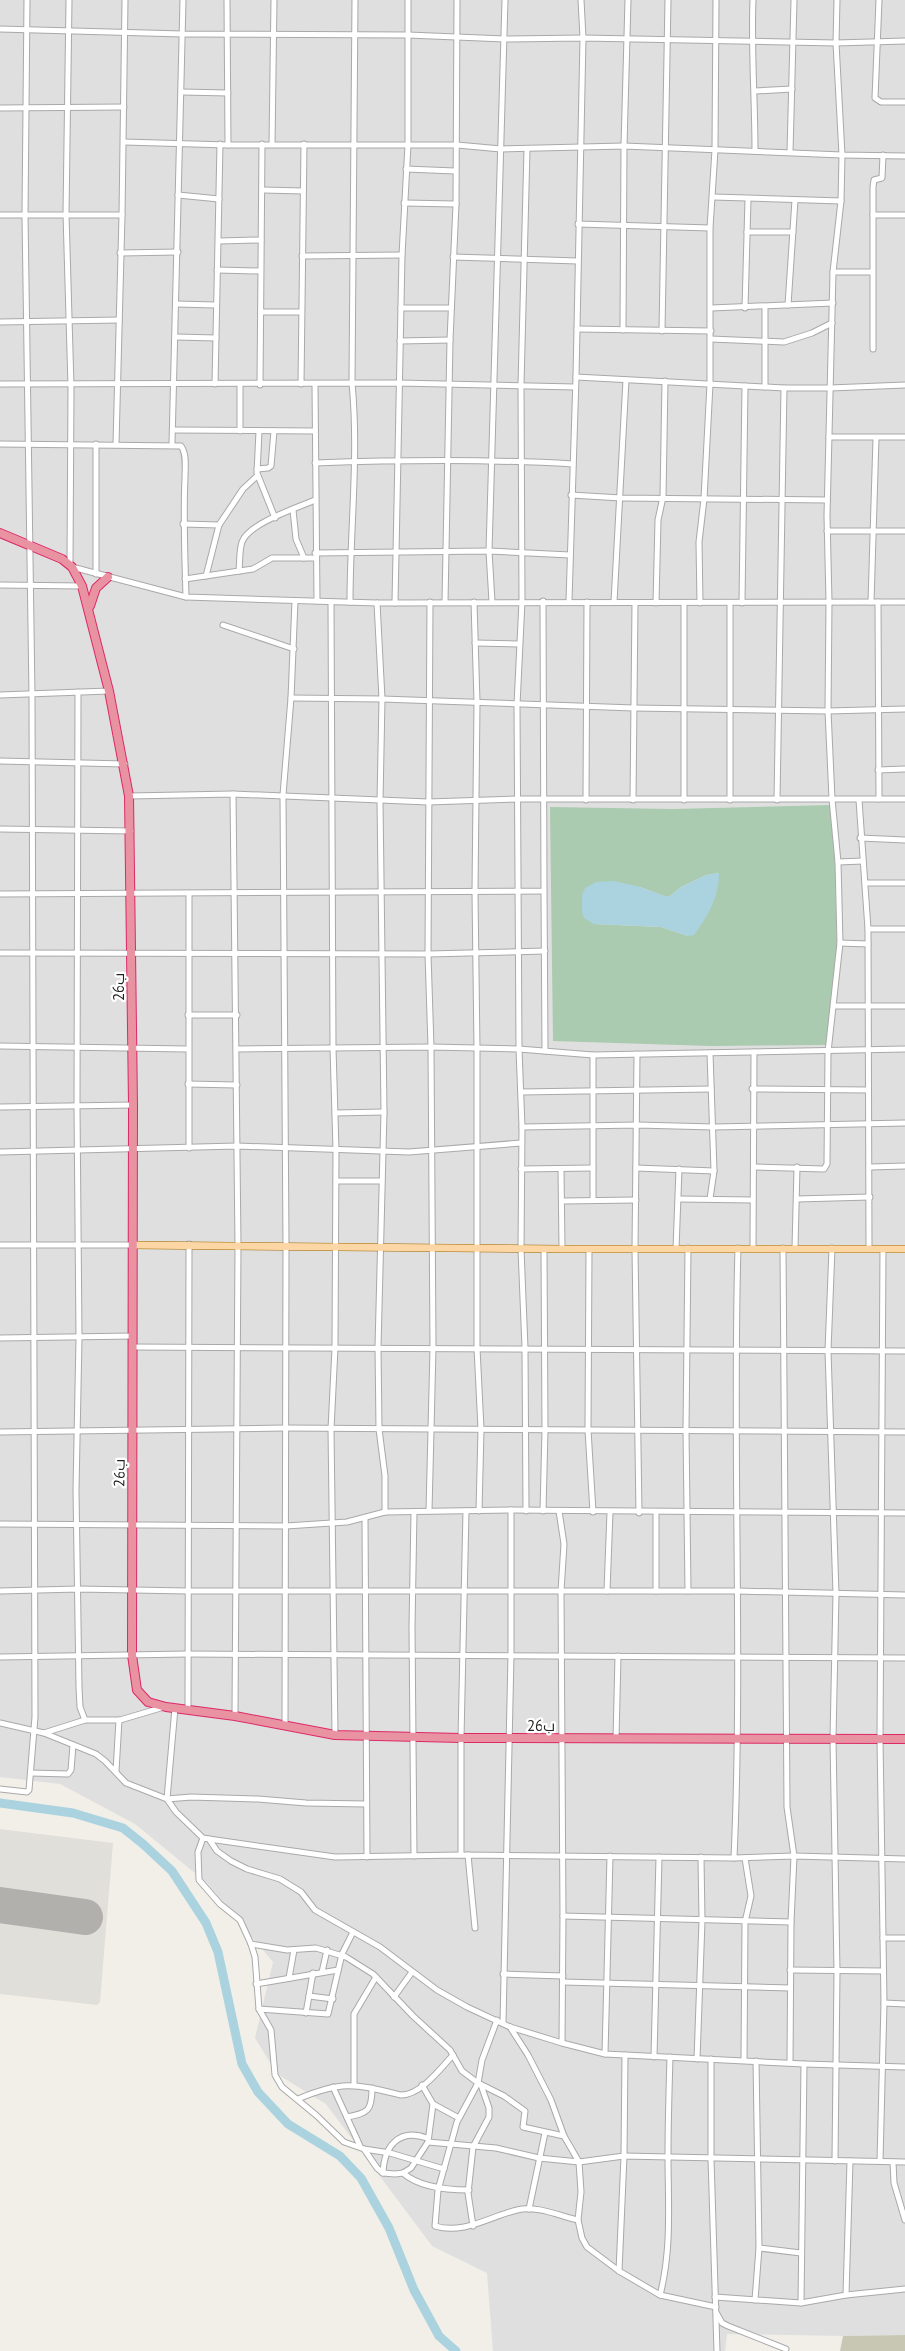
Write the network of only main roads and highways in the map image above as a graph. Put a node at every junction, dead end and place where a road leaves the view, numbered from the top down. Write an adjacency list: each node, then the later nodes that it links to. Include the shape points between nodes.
1 (0, 533): 3 (highway, 26ب, via 71,566)
2 (108, 577): 3 (highway, via 96,588)
3 (89, 608): 4 (highway, 26ب, via 129,796)
4 (133, 1245): 5 (main road); 6 (highway, 26ب, via 132,1655 135,1684 148,1702 335,1736)
5 (905, 1248)
6 (905, 1739)

